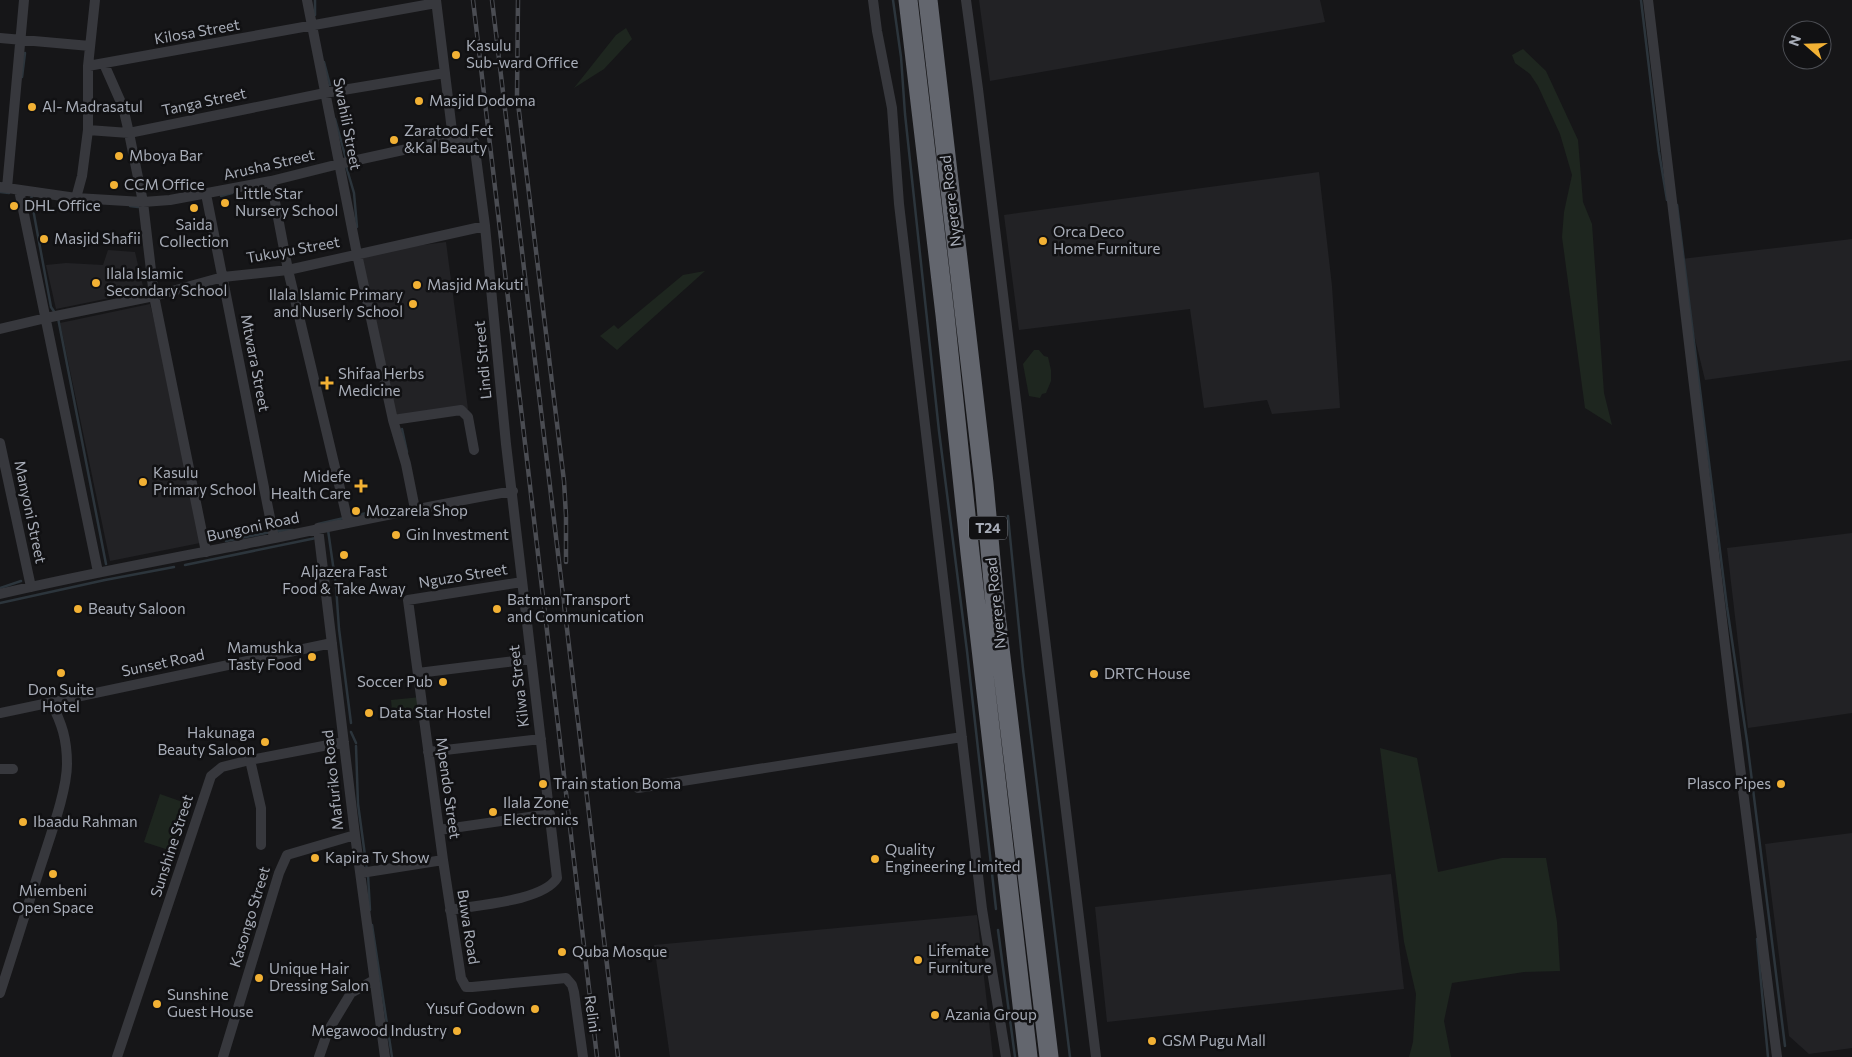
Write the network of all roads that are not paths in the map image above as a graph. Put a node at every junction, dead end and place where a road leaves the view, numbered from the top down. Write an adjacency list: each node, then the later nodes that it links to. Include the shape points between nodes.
1 (24, 0): 12 (street)
2 (95, 0): 13 (street)
3 (307, 0): 10 (street, Swahili Street)
4 (873, 0): 54 (street, via 892,108 900,204)
5 (908, 0): 78 (highway, Nyerere Road / T24)
6 (928, 0): 79 (highway, Nyerere Road / T24, via 984,483 997,625)
7 (966, 0): 80 (street)
8 (1648, 0): 81 (street)
9 (436, 1): 10 (street, Kilosa Street); 16 (street)
10 (312, 26): 14 (street, Kilosa Street); 17 (street, Swahili Street)
11 (0, 38): 12 (street)
12 (20, 40): 13 (street); 23 (street)
13 (90, 46): 15 (street)
14 (104, 64): 15 (street, Kilosa Street); 19 (street, via 123,106)
15 (88, 66): 18 (street)
16 (445, 73): 17 (street, Tanga Street); 20 (street)
17 (325, 93): 19 (street, Tanga Street); 21 (street, Swahili Street)
18 (88, 130): 19 (street, Tanga Street); 26 (street)
19 (130, 133): 27 (street)
20 (453, 139): 21 (street, Arusha Street); 28 (street, Lindi Street, via 474,142)
21 (339, 164): 22 (street, Arusha Street); 29 (street, Swahili Street)
22 (272, 181): 25 (street, Arusha Street); 30 (street)
23 (4, 188): 24 (street, Arusha Street)
24 (19, 190): 26 (street, Arusha Street); 33 (street)
25 (206, 194): 27 (street, Arusha Street); 31 (street, Mtwara Street)
26 (76, 198): 27 (street, Arusha Street)
27 (143, 202): 32 (street)
28 (485, 226): 29 (street, Tukuyu Street); 38 (street, Lindi Street)
29 (357, 254): 30 (street, Tukuyu Street); 35 (street)
30 (288, 270): 31 (street, Tukuyu Street); 40 (street)
31 (223, 277): 32 (street, Tukuyu Street); 42 (street, Mtwara Street)
32 (154, 296): 33 (street, Tukuyu Street); 43 (street)
33 (46, 318): 34 (street, Tukuyu Street); 44 (street)
34 (0, 329)
35 (393, 420): 37 (street, via 461,410 468,417); 39 (street)
36 (0, 443): 46 (street, Manyoni Street)
37 (474, 450)
38 (513, 491): 39 (street, Bungoni Road); 45 (street, Kilwa Street)
39 (415, 508): 40 (street, Bungoni Road)
40 (348, 522): 41 (street, Bungoni Road)
41 (318, 528): 42 (street, Bungoni Road); 49 (street, Mafuriko Road)
42 (274, 538): 43 (street, Bungoni Road)
43 (206, 552): 44 (street, Bungoni Road)
44 (98, 572): 46 (street, Bungoni Road)
45 (522, 582): 48 (street, Nguzo Street); 50 (street, Kilwa Street)
46 (31, 587): 47 (street, Bungoni Road)
47 (0, 594)
48 (408, 600): 51 (street, Mpendo Street)
49 (332, 643): 52 (street, Sunset Road); 56 (street, Mafuriko Road)
50 (531, 658): 51 (street); 55 (street, Kilwa Street)
51 (418, 672): 57 (street, Mpendo Street)
52 (51, 702): 53 (street, Sunset Road); 71 (street, via 65,737 65,780 55,822)
53 (0, 713)
54 (962, 738): 61 (street); 77 (street, via 982,909)
55 (541, 739): 57 (street); 62 (street, Kilwa Street)
56 (344, 742): 58 (street, Sunshine Street); 64 (street, Mafuriko Road)
57 (428, 752): 63 (street, Mpendo Street)
58 (250, 760): 65 (street, via 261,808); 72 (street, Sunshine Street, via 222,767 211,776)
59 (0, 769): 60 (street)
60 (12, 769)
61 (638, 788)
62 (550, 814): 63 (street); 68 (street, Kilwa Street, via 557,878 554,883 528,897)
63 (439, 830): 66 (street, Mpendo Street)
64 (355, 835): 67 (street, Mafuriko Road); 73 (street, Kasongo Street, via 286,855)
65 (261, 845)
66 (443, 860): 67 (street); 68 (street, Buwa Road)
67 (361, 873): 70 (street, Mafuriko Road)
68 (450, 910): 69 (street, Buwa Road, via 461,978 466,987)
69 (566, 978): 76 (street, Relini, via 574,992)
70 (374, 980): 74 (street, via 352,993 328,1031); 75 (street, Mafuriko Road)
71 (0, 993)
72 (117, 1057)
73 (223, 1057)
74 (319, 1057)
75 (385, 1057)
76 (583, 1057)
77 (1006, 1057)
78 (1028, 1057)
79 (1049, 1057)
80 (1096, 1057)
81 (1777, 1057)

